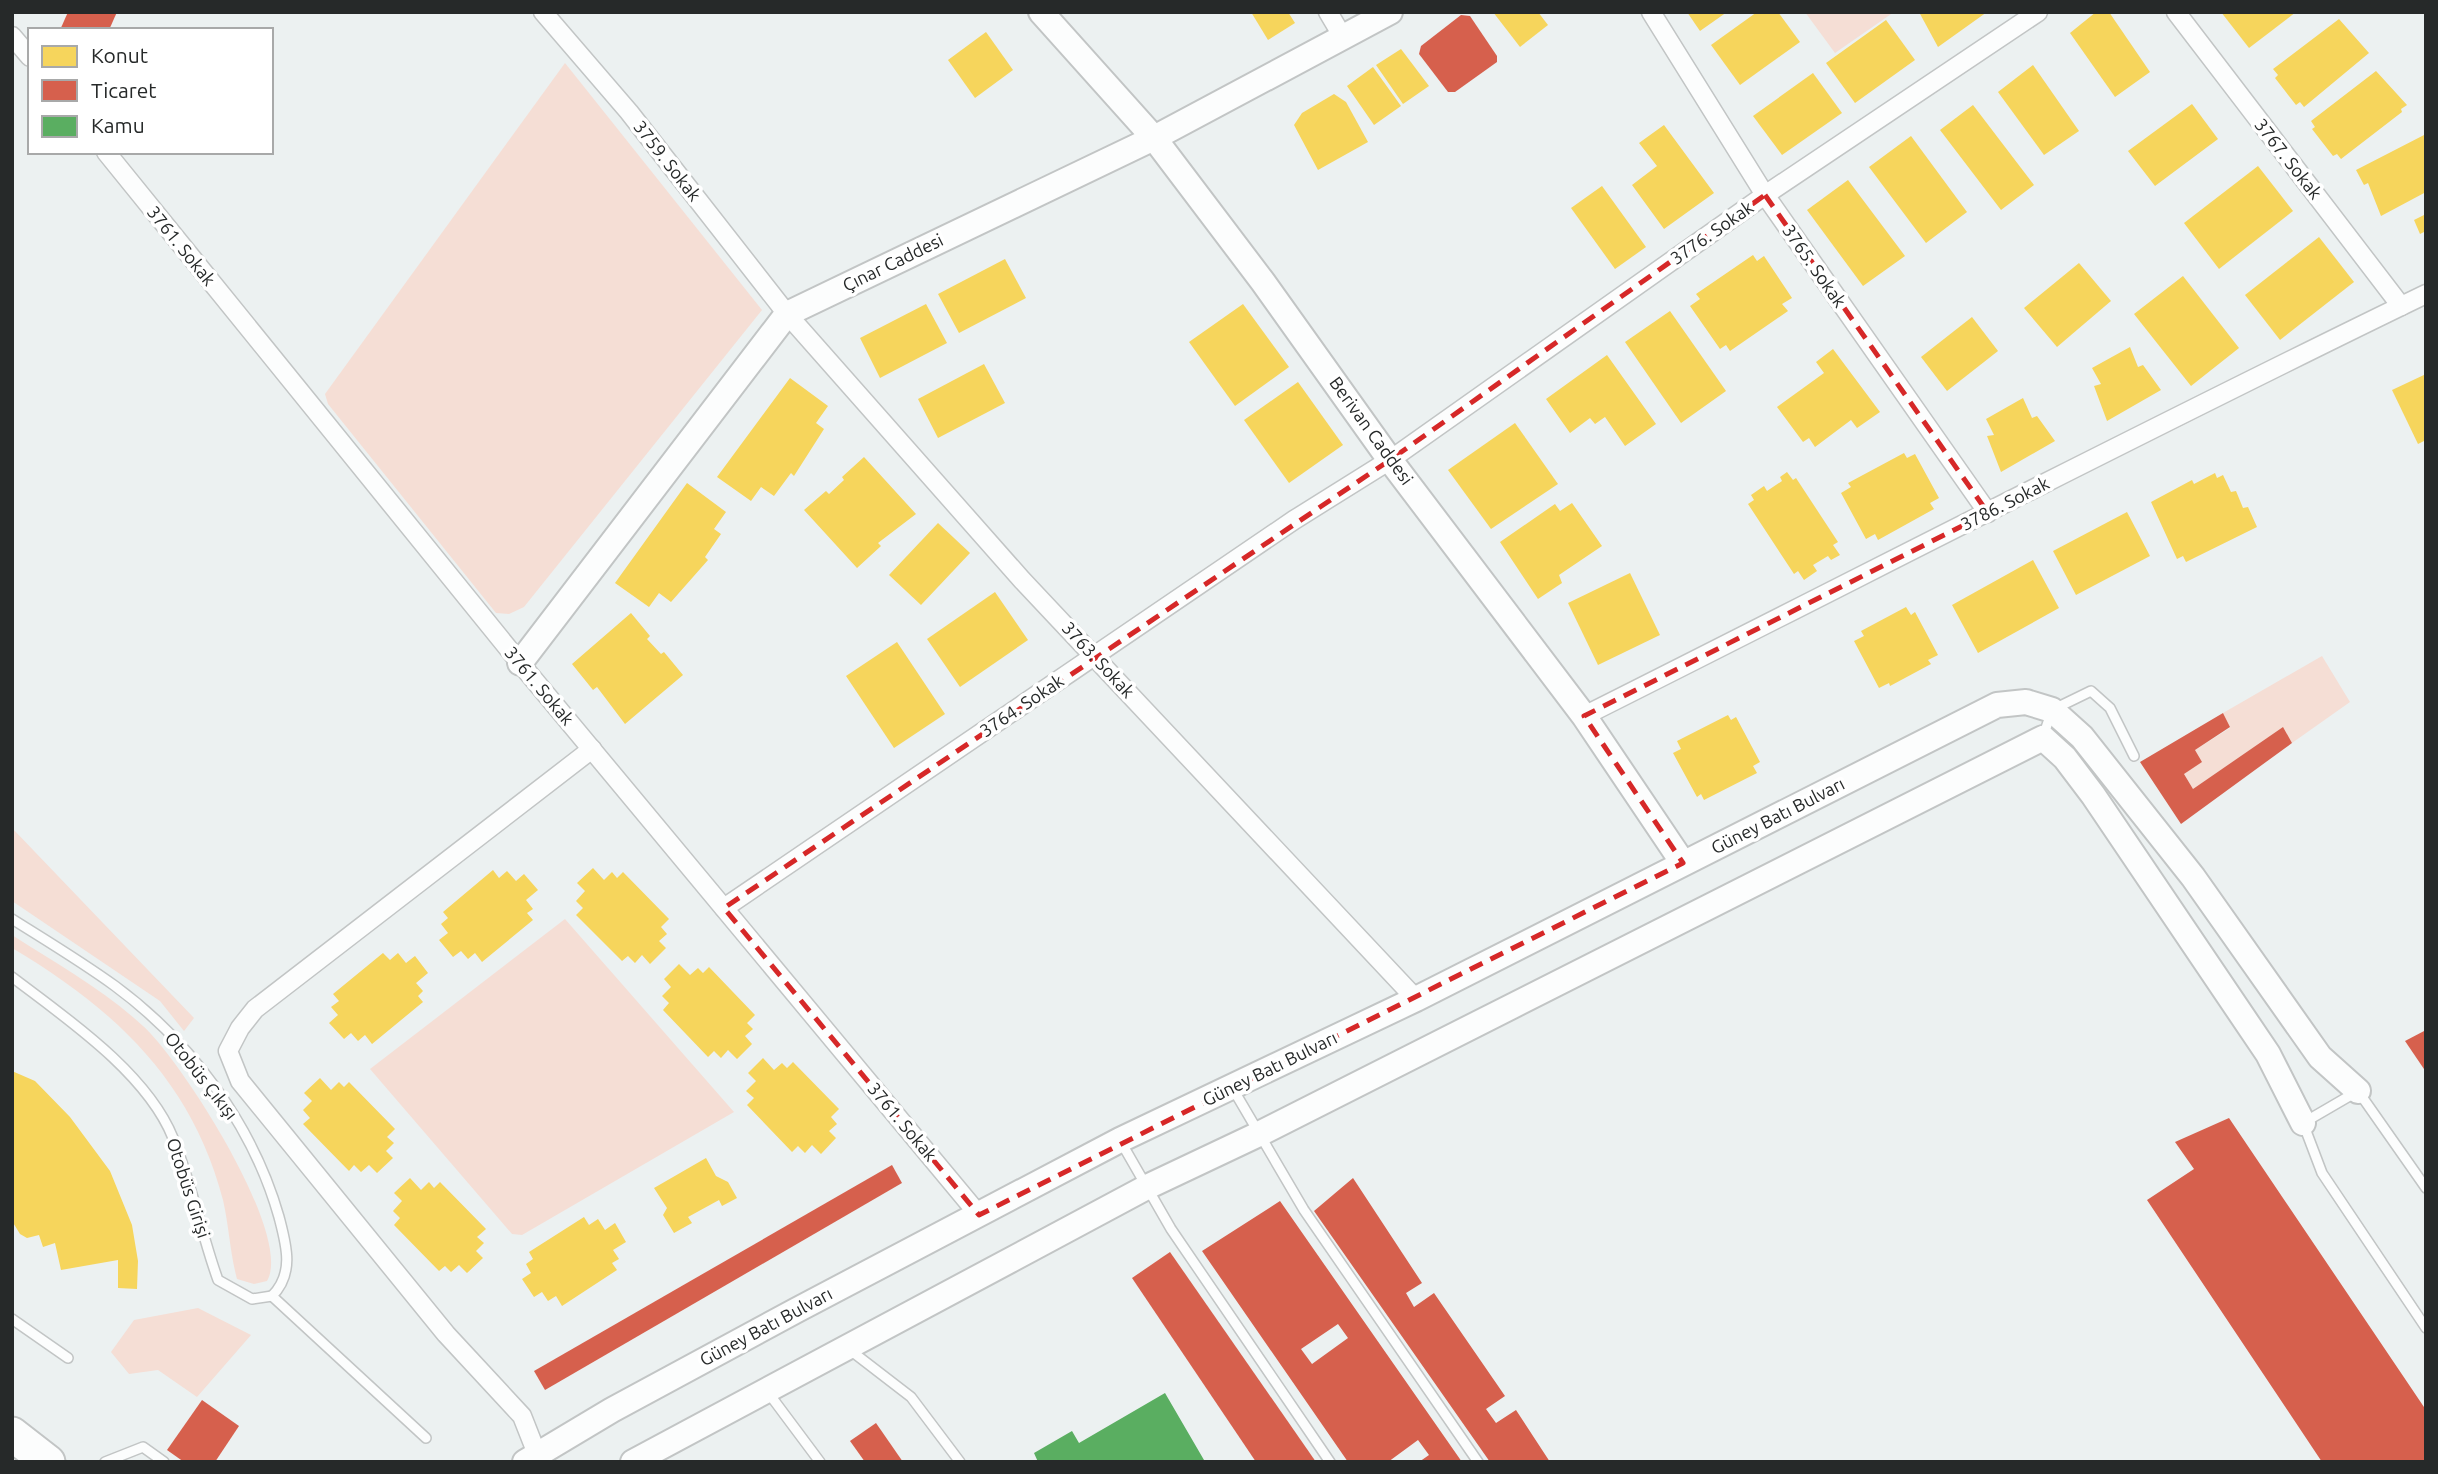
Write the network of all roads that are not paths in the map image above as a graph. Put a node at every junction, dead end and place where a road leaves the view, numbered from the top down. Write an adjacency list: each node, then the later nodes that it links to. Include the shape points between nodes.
1 (543, 12): 16 (street, 3759. Sokak, via 629,112)
2 (1041, 12): 11 (street, Berivan Caddesi)
3 (1328, 12): 9 (street)
4 (1390, 12): 9 (street, Çınar Caddesi)
5 (1651, 12): 13 (street, 3765. Sokak)
6 (2038, 12): 13 (street, 3776. Sokak)
7 (2176, 12): 15 (street, 3767. Sokak)
8 (12, 36): 10 (street)
9 (1344, 39): 11 (street, Çınar Caddesi)
10 (28, 55)
11 (1154, 138): 16 (street, Çınar Caddesi); 17 (street, Berivan Caddesi)
12 (108, 154): 20 (street, 3761. Sokak)
13 (1765, 195): 17 (street, 3776. Sokak); 18 (street, 3765. Sokak)
14 (2426, 294): 15 (street, 3786. Sokak)
15 (2401, 306): 18 (street, 3786. Sokak)
16 (788, 314): 19 (street, 3763. Sokak); 20 (street, Çınar Caddesi)
17 (1390, 460): 19 (street, 3764. Sokak); 22 (street, Berivan Caddesi)
18 (1988, 513): 22 (street, 3786. Sokak)
19 (1095, 657): 27 (street, 3764. Sokak); 30 (street, 3763. Sokak)
20 (520, 663): 24 (street, 3761. Sokak)
21 (2052, 710): 23 (lane); 25 (lane, via 2091,691 2110,708); 26 (street, Güney Batı Bulvarı, via 2026,702 1997,705); 32 (street, via 2082,737 2193,877 2320,1057)
22 (1584, 716): 26 (street, Berivan Caddesi)
23 (2034, 741): 33 (street, via 2065,758 2079,776 2268,1054); 34 (street)
24 (592, 749): 27 (street, 3761. Sokak); 47 (street, via 255,1009 228,1051 240,1081 446,1334 522,1416)
25 (2134, 756)
26 (1683, 863): 30 (street, Güney Batı Bulvarı)
27 (724, 908): 38 (street, 3761. Sokak)
28 (12, 919): 39 (lane, Otobüs Çıkışı, via 116,987 172,1035 238,1120 276,1208 286,1244 287,1274)
29 (12, 976): 39 (lane, Otobüs Girişi, via 68,1016 150,1099 172,1135 218,1280 251,1299)
30 (1416, 999): 31 (street, Güney Batı Bulvarı)
31 (1232, 1088): 34 (lane); 35 (street, Güney Batı Bulvarı)
32 (2358, 1091): 33 (lane); 37 (lane)
33 (2303, 1123): 41 (lane, via 2322,1173)
34 (1259, 1134): 36 (street); 55 (lane, via 1304,1210)
35 (1120, 1140): 36 (lane); 38 (street, Güney Batı Bulvarı)
36 (1147, 1187): 42 (street); 54 (lane)
37 (2426, 1188)
38 (979, 1214): 47 (street, Güney Batı Bulvarı)
39 (272, 1296): 46 (lane)
40 (12, 1319): 43 (lane)
41 (2426, 1328)
42 (846, 1347): 44 (street); 53 (lane, via 911,1397)
43 (68, 1358)
44 (766, 1390): 48 (street); 52 (lane)
45 (12, 1434): 49 (highway)
46 (426, 1438)
47 (531, 1458)
48 (634, 1461)
49 (48, 1462)
50 (105, 1462): 51 (lane, via 143,1447)
51 (164, 1462)
52 (820, 1462)
53 (960, 1462)
54 (1330, 1462)
55 (1478, 1462)

